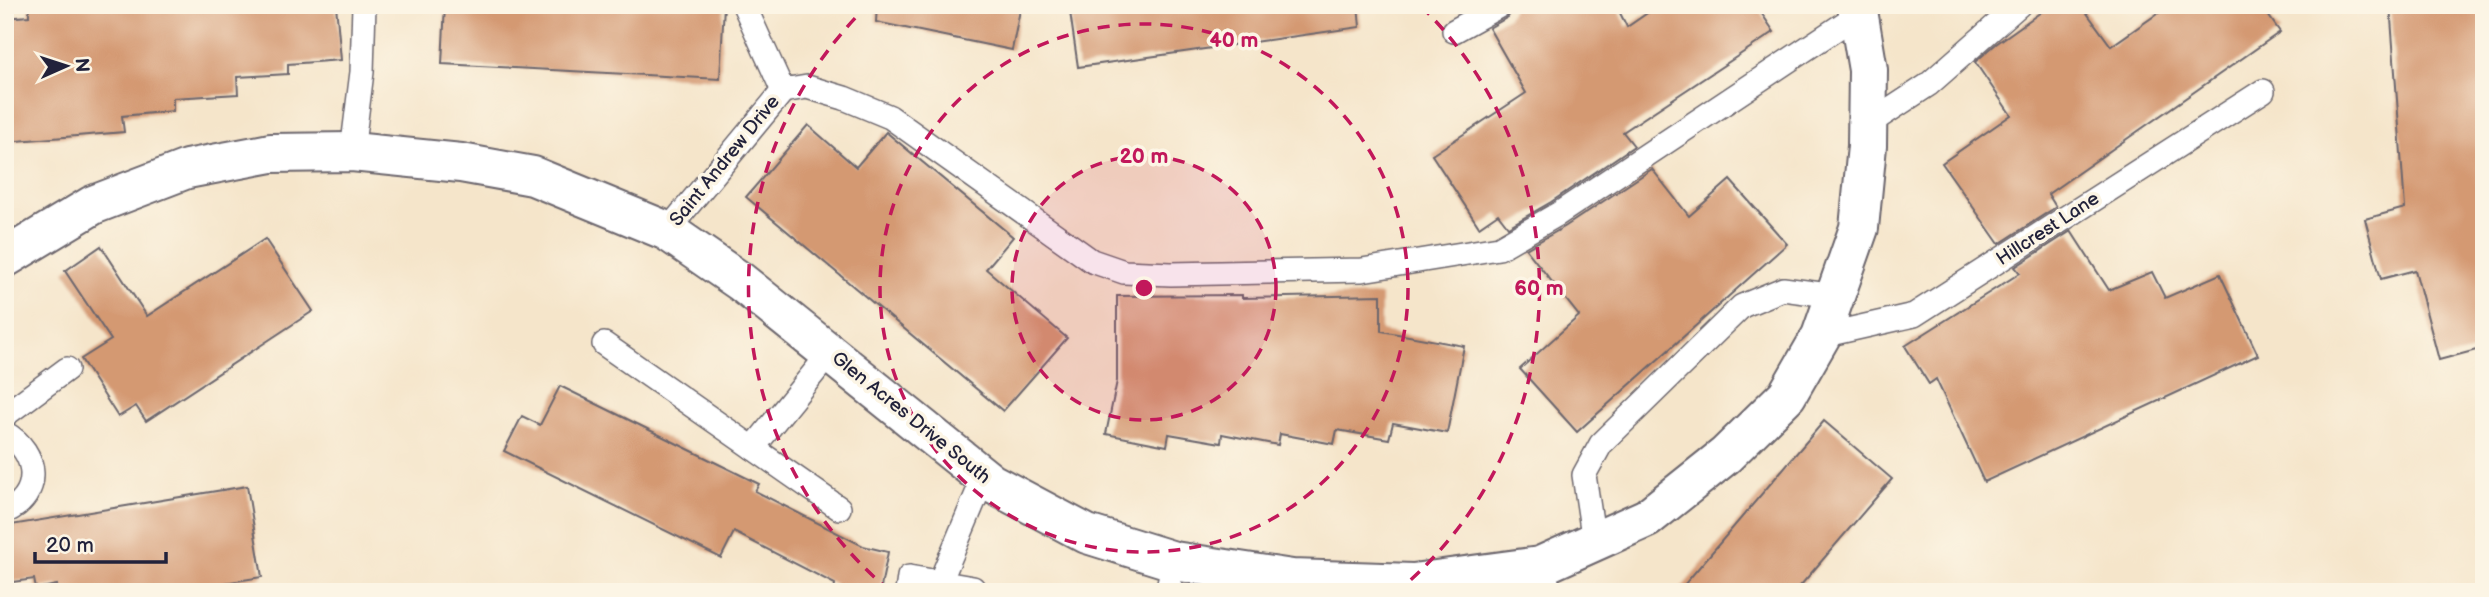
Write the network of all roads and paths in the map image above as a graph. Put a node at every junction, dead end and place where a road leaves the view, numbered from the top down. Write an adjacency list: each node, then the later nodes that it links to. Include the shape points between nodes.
1 (364, 5): 10 (lane)
2 (744, 5): 7 (lane)
3 (1501, 5): 6 (lane)
4 (2019, 5): 9 (lane, via 1928,85)
5 (1858, 9): 7 (lane, via 1558,214 1499,248 1362,270 1124,272 1092,261 890,117 807,87); 9 (street, Glen Acres Drive South, via 1868,70)
6 (1454, 32)
7 (783, 91): 11 (lane, Saint Andrew Drive)
8 (2263, 91): 14 (lane, Hillcrest Lane, via 1914,315)
9 (1867, 125): 13 (street, Glen Acres Drive South, via 1859,228)
10 (352, 152): 11 (street, Glen Acres Drive South, via 533,176); 12 (street, Glen Acres Drive South, via 271,153 187,169 93,205)
11 (667, 231): 16 (street, Glen Acres Drive South, via 741,282)
12 (5, 258)
13 (1836, 296): 14 (street, Glen Acres Drive South); 24 (lane, via 1783,289 1742,306 1601,444 1584,475)
14 (1821, 336): 24 (street, Glen Acres Drive South, via 1787,395 1726,455 1647,518)
15 (604, 344): 20 (lane)
16 (830, 353): 20 (lane); 21 (street, Glen Acres Drive South)
17 (67, 369): 18 (lane)
18 (5, 415)
19 (5, 433): 23 (lane, via 29,453 32,469 22,500)
20 (753, 448): 22 (lane)
21 (984, 478): 25 (street, Glen Acres Drive South); 27 (lane)
22 (839, 508)
23 (5, 512)
24 (1594, 542): 26 (street, Glen Acres Drive South)
25 (1170, 577): 28 (street, Glen Acres Drive South)
26 (1545, 579): 28 (street, Glen Acres Drive South)
27 (940, 582): 29 (lane, via 909,577); 30 (lane, via 973,588)
28 (1292, 585)
29 (907, 592)
30 (972, 592)

